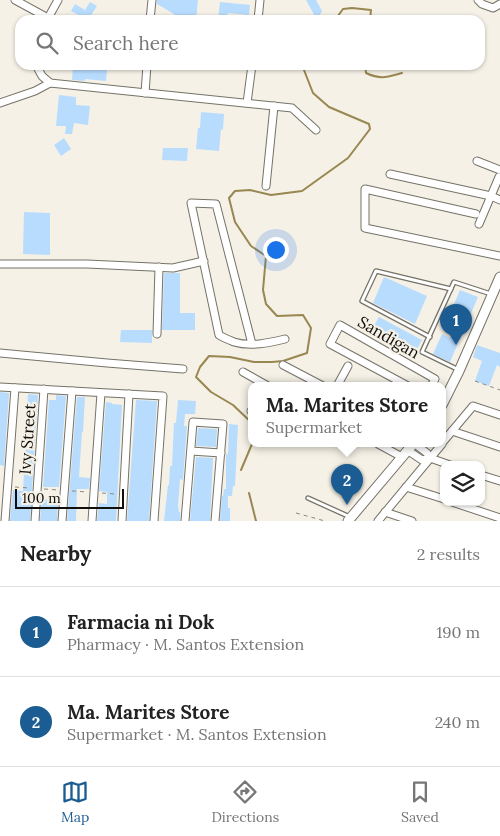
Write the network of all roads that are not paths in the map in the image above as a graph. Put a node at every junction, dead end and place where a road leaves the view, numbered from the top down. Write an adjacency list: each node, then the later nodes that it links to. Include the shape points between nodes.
1 (15, 0): 7 (street)
2 (58, 0): 8 (street)
3 (152, 0): 9 (street)
4 (260, 0): 10 (street)
5 (478, 0): 6 (street, via 492,8)
6 (500, 4)
7 (40, 15)
8 (49, 15)
9 (150, 15)
10 (258, 15)
11 (39, 70): 14 (street)
12 (147, 70): 15 (street)
13 (251, 70): 17 (street)
14 (50, 83): 15 (street); 16 (street)
15 (145, 93): 17 (street)
16 (0, 103)
17 (247, 103): 18 (street)
18 (274, 106): 19 (street, via 292,108); 23 (street)
19 (316, 130)
20 (477, 161): 21 (street)
21 (499, 173): 24 (street)
22 (390, 174): 24 (street)
23 (266, 186)
24 (491, 196): 25 (street); 27 (street)
25 (500, 200)
26 (476, 214): 28 (street, via 366,189 365,228)
27 (479, 224)
28 (500, 256)
29 (204, 261): 31 (street); 38 (street, via 219,336); 38 (street, via 191,203 216,204)
30 (0, 264): 31 (street)
31 (159, 268): 35 (street)
32 (500, 277): 34 (street)
33 (451, 289): 34 (lane, via 454,282); 36 (lane); 36 (lane, via 376,271 362,301)
34 (492, 294): 43 (street)
35 (158, 334)
36 (430, 337): 43 (lane, via 422,352)
37 (285, 339): 38 (street)
38 (252, 344)
39 (0, 353): 42 (street)
40 (282, 365): 46 (street)
41 (348, 366): 47 (street)
42 (183, 369)
43 (459, 371): 54 (street)
44 (243, 372): 45 (street)
45 (259, 382)
46 (314, 382)
47 (339, 382)
48 (401, 382): 49 (street, Sandigan, via 330,344 340,325 435,379)
49 (433, 382)
50 (0, 387): 51 (street)
51 (15, 388): 52 (street); 77 (street)
52 (44, 389): 53 (street); 78 (street, Ivy Street)
53 (72, 391): 55 (street); 79 (street)
54 (446, 392)
55 (101, 393): 56 (street); 80 (street)
56 (129, 394): 81 (street); 82 (street, via 163,396)
57 (500, 415): 58 (street, via 473,406)
58 (452, 431): 59 (street); 62 (street)
59 (446, 439)
60 (397, 447): 63 (street)
61 (439, 447): 66 (street)
62 (500, 447)
63 (409, 449): 66 (street, via 422,460); 76 (street)
64 (191, 451): 65 (street); 65 (street, via 193,422 223,424); 83 (street)
65 (221, 453): 84 (street)
66 (430, 458): 67 (street); 70 (street)
67 (440, 462)
68 (485, 476): 69 (street)
69 (500, 481)
70 (406, 487): 72 (street); 74 (street)
71 (308, 498): 76 (lane)
72 (440, 498)
73 (464, 506): 75 (street)
74 (385, 512): 85 (street); 86 (street)
75 (500, 518)
76 (349, 519)
77 (5, 521)
78 (35, 521)
79 (62, 521)
80 (92, 521)
81 (122, 521)
82 (154, 521)
83 (185, 521)
84 (215, 521)
85 (378, 521)
86 (412, 521)

